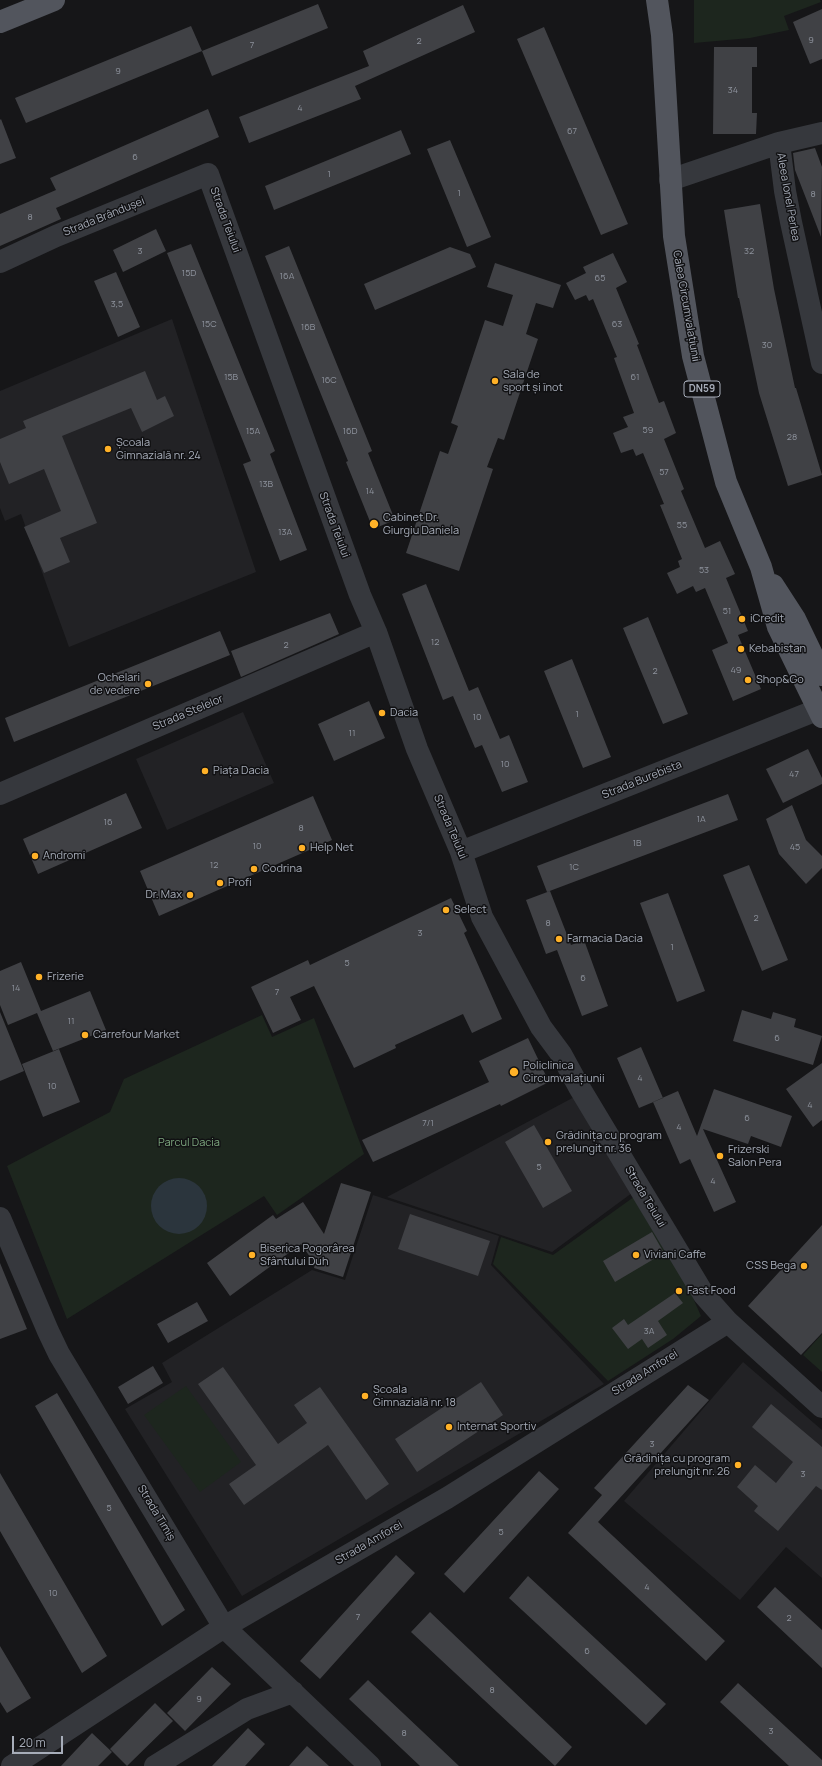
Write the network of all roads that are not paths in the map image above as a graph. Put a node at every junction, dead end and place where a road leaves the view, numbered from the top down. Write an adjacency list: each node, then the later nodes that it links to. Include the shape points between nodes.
1 (54, 0): 4 (main road)
2 (657, 0): 5 (main road, Calea Circumvalațiunii / DN59)
3 (666, 0): 5 (main road, Calea Circumvalațiunii / DN59)
4 (0, 22)
5 (662, 35): 9 (main road, Calea Circumvalațiunii / DN59)
6 (822, 133): 7 (street)
7 (779, 143): 9 (street, Aleea Ionel Perlea); 11 (street, Aleea Ionel Perlea, via 789,214)
8 (208, 174): 10 (street, Strada Brândușei, via 56,236); 13 (street, Strada Teiului, via 360,596)
9 (670, 180): 12 (main road, Calea Circumvalațiunii / DN59, via 674,236 693,356 726,482)
10 (0, 262)
11 (822, 363)
12 (761, 568): 14 (main road, Calea Circumvalațiunii / DN59, via 795,619); 15 (main road, Calea Circumvalațiunii / DN59, via 778,627)
13 (376, 632): 16 (street, Strada Stelelor); 17 (street, Strada Teiului, via 417,749)
14 (822, 675)
15 (821, 711): 17 (street, Strada Burebista)
16 (0, 794)
17 (461, 852): 19 (street, Strada Teiului, via 482,918 541,1027 561,1054 704,1295)
18 (0, 1218): 21 (street, Strada Timiș, via 57,1349)
19 (728, 1322): 20 (street, Strada Teiului); 21 (street, Strada Amforei, via 447,1498)
20 (822, 1406)
21 (224, 1627): 22 (street, Strada Timiș); 23 (street, Strada Amforei)
22 (293, 1692): 24 (street, via 247,1710); 25 (street, Strada Timiș)
23 (12, 1766)
24 (155, 1766)
25 (370, 1766)

